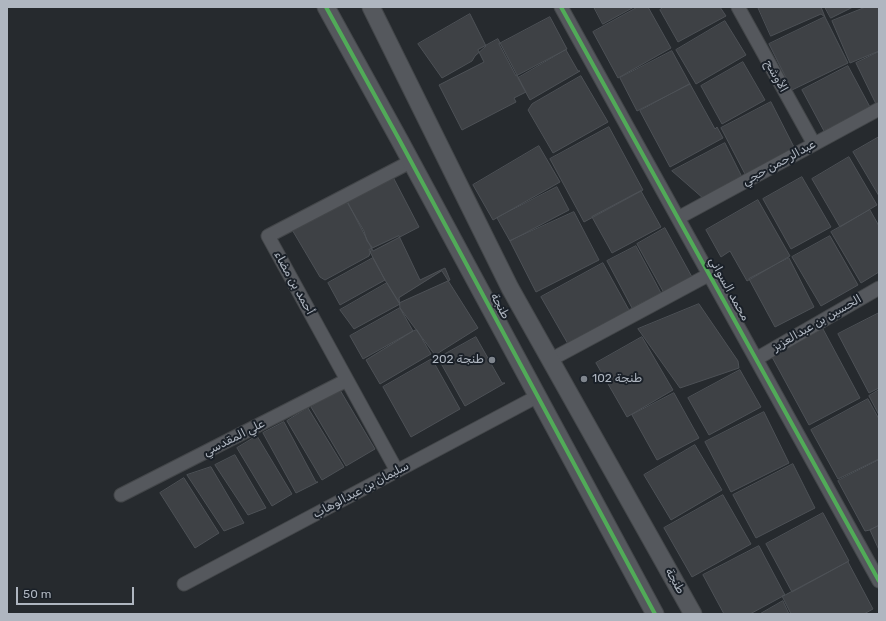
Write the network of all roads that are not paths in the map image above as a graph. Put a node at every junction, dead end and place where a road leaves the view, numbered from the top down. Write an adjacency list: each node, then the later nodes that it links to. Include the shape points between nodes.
1 (326, 7): 7 (street, طنجة)
2 (371, 7): 12 (street, طنجة, via 510,288)
3 (561, 7): 8 (street, محمد السواني)
4 (738, 7): 6 (street, الأوشح)
5 (879, 108): 6 (street, عبدالرحمن حجي)
6 (814, 144): 8 (street, عبدالرحمن حجي)
7 (410, 162): 13 (street, أحمد بن مضاء, via 268,236); 14 (street, طنجة)
8 (678, 218): 9 (street, محمد السواني)
9 (710, 274): 11 (street, محمد السواني); 12 (street)
10 (879, 288): 11 (street, الحسين بن عبدالعزيز)
11 (756, 358): 17 (street, محمد السواني)
12 (550, 360): 20 (street, طنجة)
13 (347, 380): 15 (street, أحمد بن مضاء); 16 (street, علي المقدسي)
14 (538, 396): 15 (street, سليمان بن عبدالوهاب); 19 (street, طنجة)
15 (397, 471): 18 (street, سليمان بن عبدالوهاب)
16 (121, 495)
17 (879, 581)
18 (184, 584)
19 (655, 614)
20 (693, 614)

